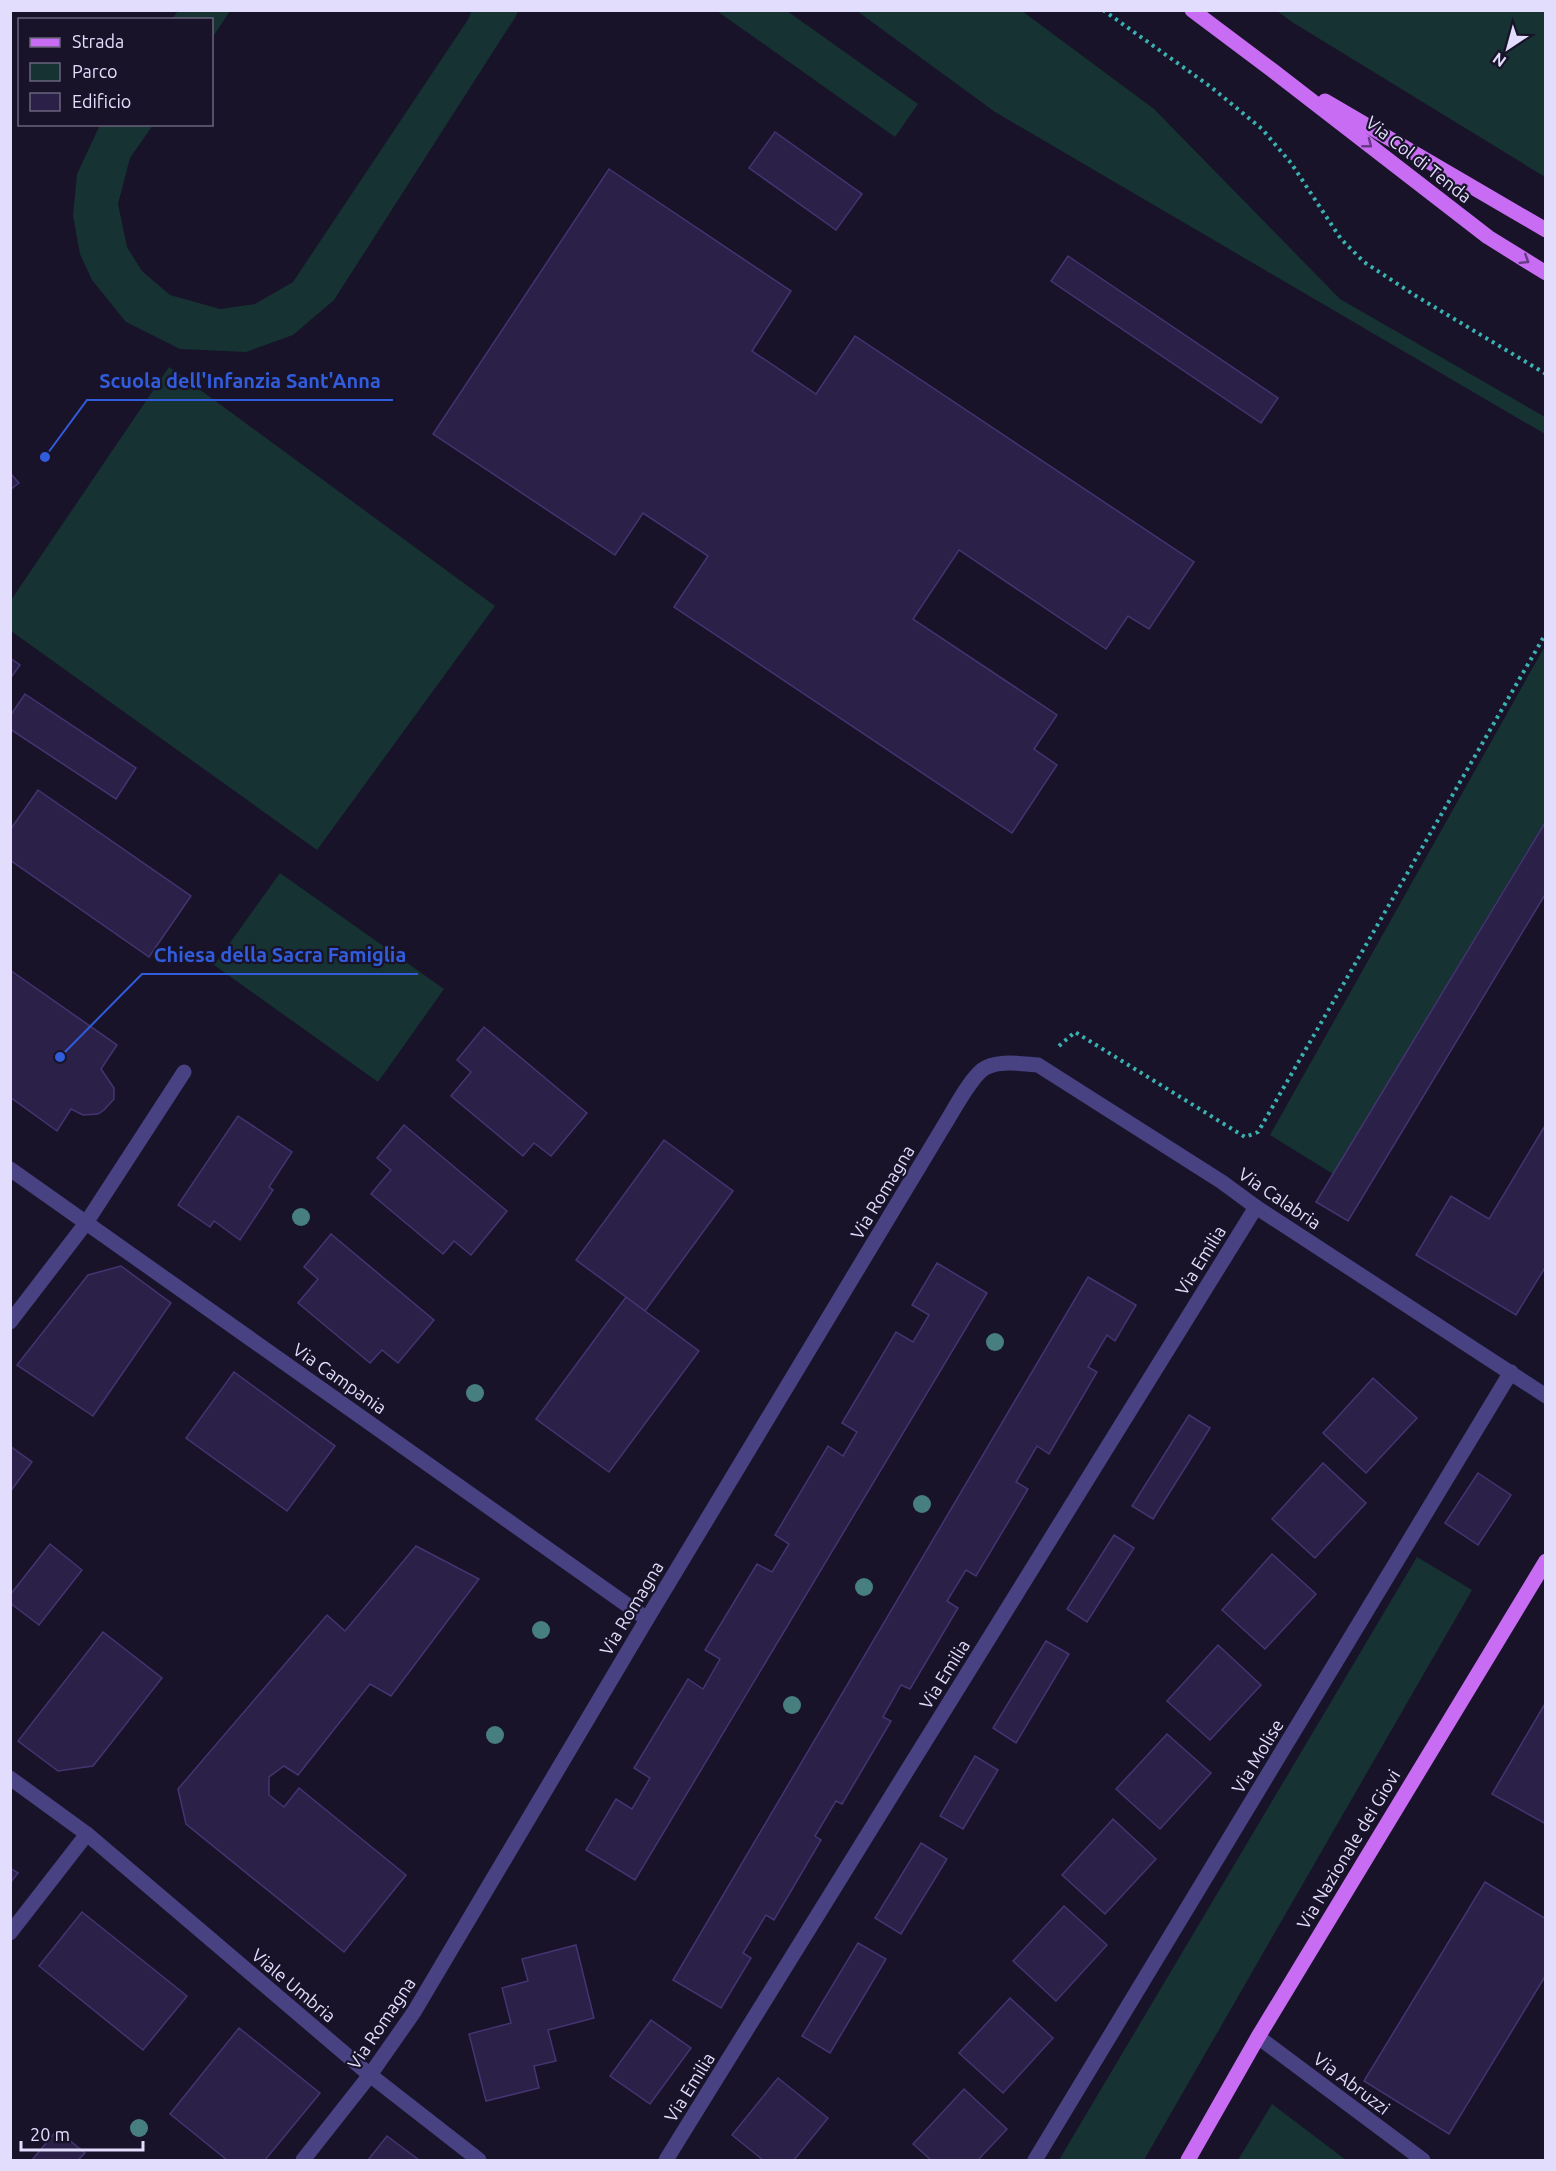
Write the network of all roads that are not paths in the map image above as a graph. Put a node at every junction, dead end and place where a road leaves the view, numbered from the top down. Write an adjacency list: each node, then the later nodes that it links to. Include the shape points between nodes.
1 (1192, 10): 2 (main road, Via Col di Tenda)
2 (1272, 70): 3 (main road, Via Col di Tenda); 4 (main road, Via Col di Tenda, one-way to 4, via 1488,237)
3 (1545, 230)
4 (1545, 273)
5 (983, 1069): 8 (street, Via Calabria, via 1003,1063 1038,1065); 14 (street, Via Romagna, via 942,1130)
6 (184, 1072): 9 (street)
7 (10, 1169): 9 (street, Via Campania)
8 (1256, 1207): 11 (street, Via Calabria); 22 (street, Via Emilia)
9 (86, 1223): 10 (street); 14 (street, Via Campania)
10 (10, 1322)
11 (1511, 1372): 12 (street, Via Calabria); 23 (street, Via Molise)
12 (1545, 1395)
13 (1545, 1561): 18 (main road, Via Nazionale dei Giovi)
14 (646, 1619): 19 (street, Via Romagna, via 414,2012)
15 (10, 1778): 16 (street, Viale Umbria)
16 (87, 1834): 17 (street); 19 (street, Viale Umbria)
17 (10, 1933)
18 (1258, 2037): 24 (main road, Via Nazionale dei Giovi); 25 (street, Via Abruzzi)
19 (370, 2075): 20 (street, Via Romagna); 21 (street, Viale Umbria)
20 (303, 2160)
21 (479, 2160)
22 (666, 2160)
23 (1035, 2160)
24 (1188, 2160)
25 (1423, 2160)

